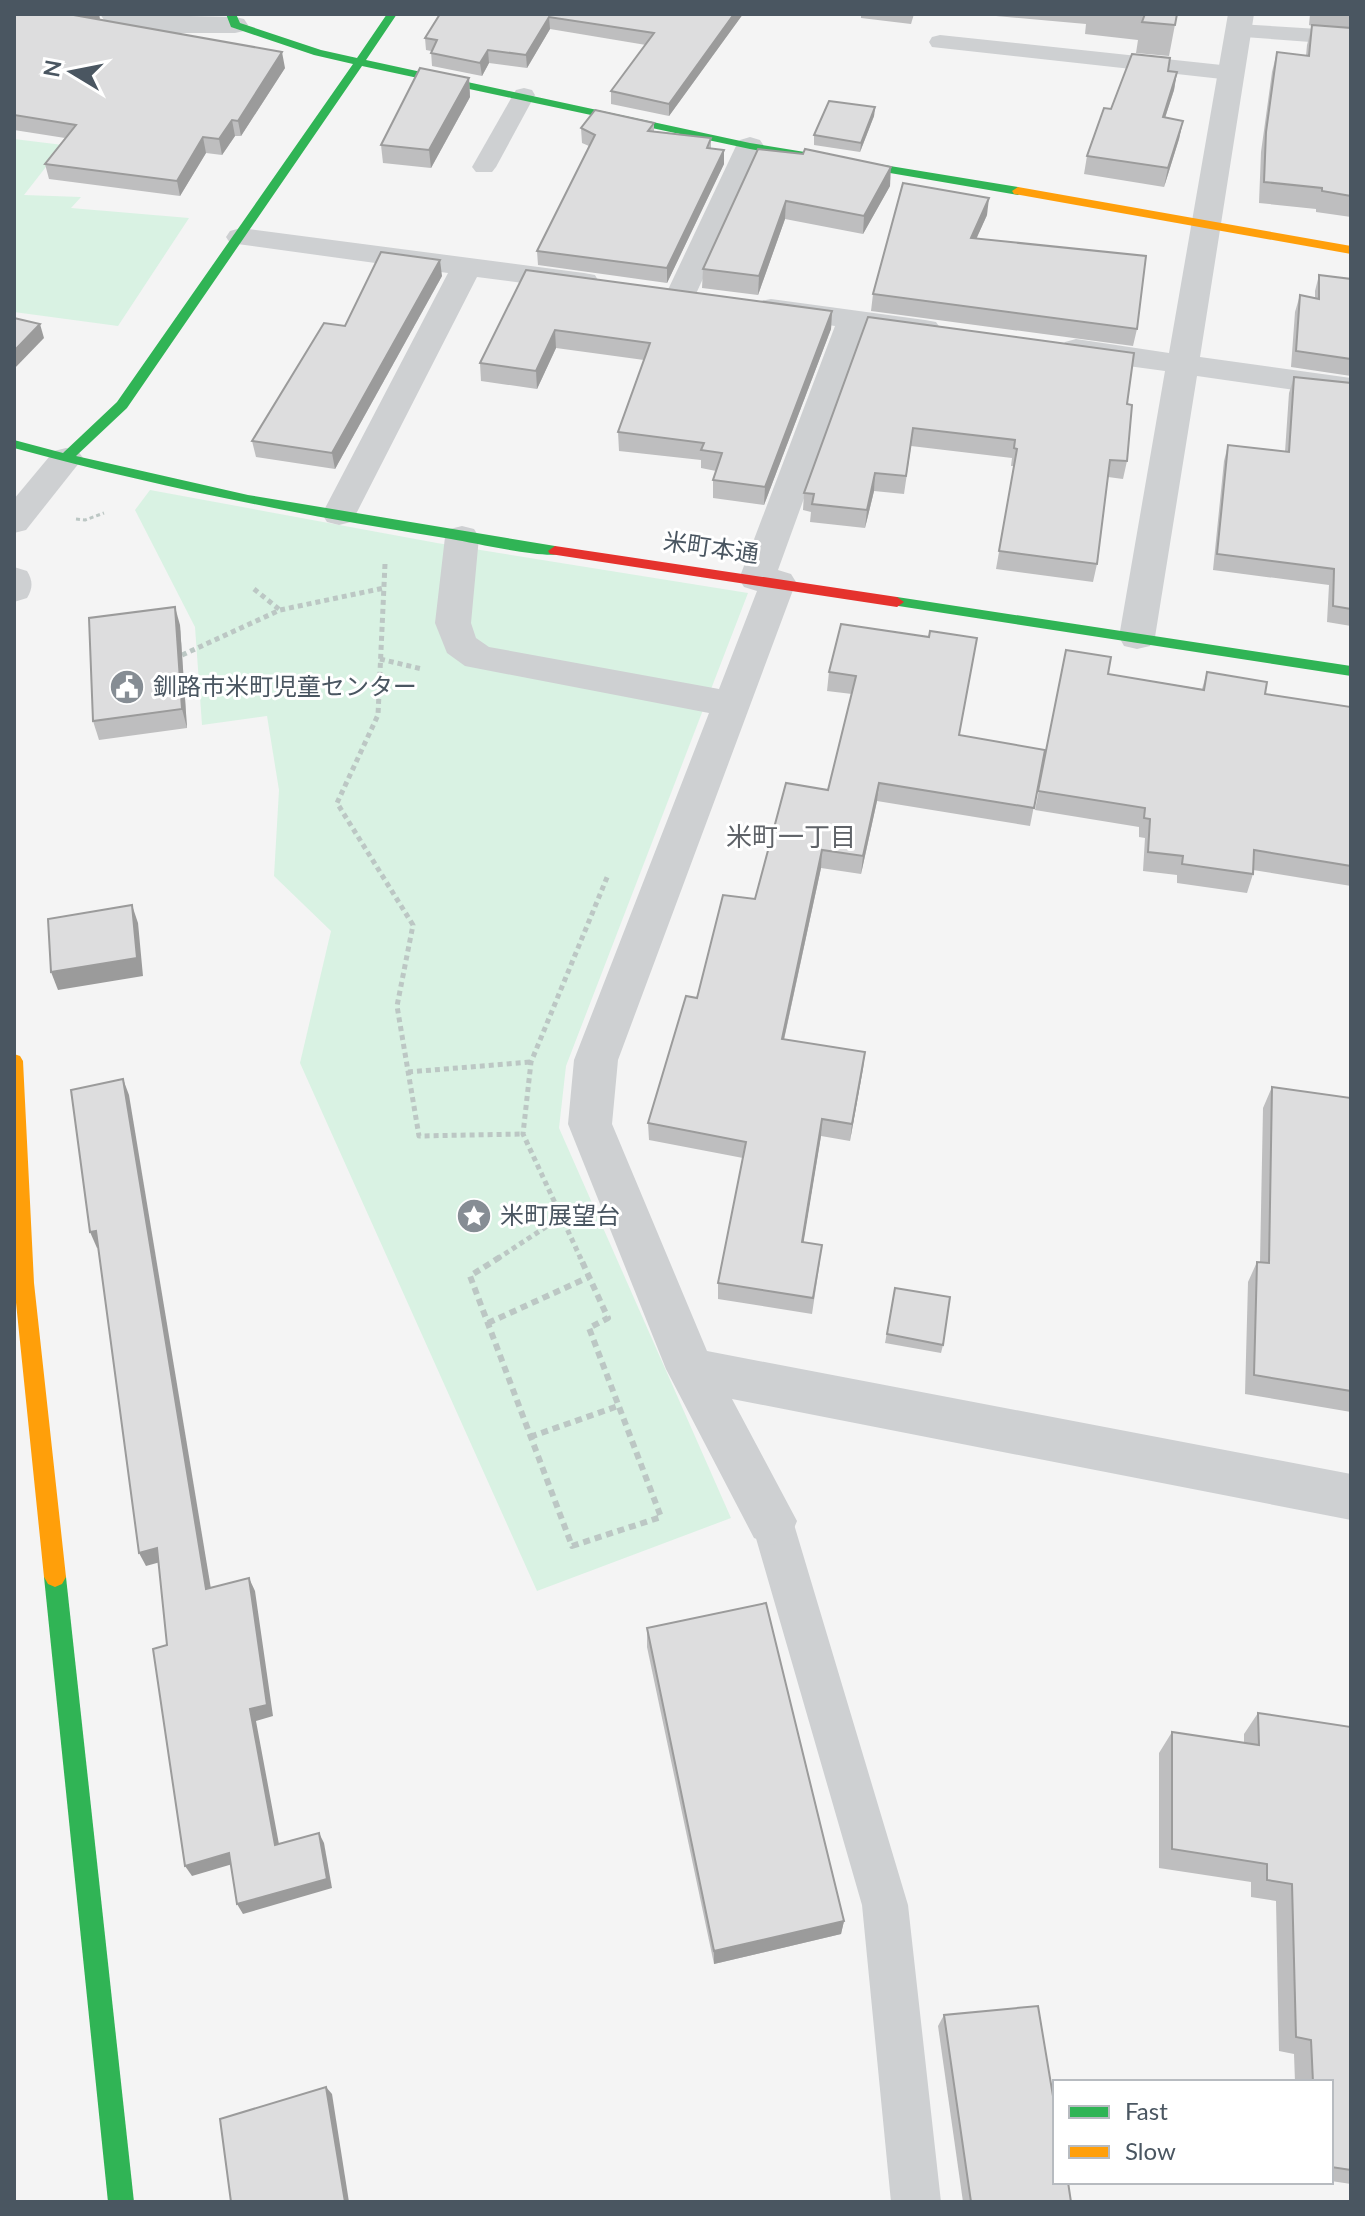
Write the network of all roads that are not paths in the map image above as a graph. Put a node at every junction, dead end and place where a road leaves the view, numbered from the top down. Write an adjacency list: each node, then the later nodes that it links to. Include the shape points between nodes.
1 (113, 14): 3 (street, via 173,25)
2 (392, 14): 7 (street)
3 (233, 19): 7 (street, via 318,53)
4 (1240, 22): 5 (lane); 8 (street)
5 (1351, 38)
6 (940, 42): 8 (lane)
7 (359, 62): 9 (street); 13 (street)
8 (1231, 73): 12 (street)
9 (524, 95): 10 (street); 11 (lane)
10 (750, 146): 12 (street); 16 (street)
11 (484, 167)
12 (1207, 222): 14 (street); 22 (street)
13 (241, 237): 15 (street); 25 (street, via 122,405)
14 (1351, 250)
15 (467, 266): 16 (street); 26 (street)
16 (649, 292): 17 (street)
17 (711, 300)
18 (743, 305): 19 (street)
19 (853, 320): 20 (street); 30 (street)
20 (947, 332)
21 (1041, 345): 22 (street)
22 (1182, 364): 23 (street); 32 (street)
23 (1351, 388)
24 (14, 444): 25 (street, 米町本通)
25 (66, 458): 26 (street, 米町本通); 27 (street)
26 (339, 514): 28 (street, 米町本通)
27 (14, 522)
28 (462, 537): 30 (street, 米町本通); 34 (street, via 453,623 460,644 478,657)
29 (14, 579): 31 (street)
30 (768, 580): 32 (street, 米町本通); 34 (street)
31 (14, 590)
32 (1137, 637): 33 (street, 米町本通)
33 (1351, 671)
34 (730, 704): 36 (street, via 596,1060 590,1124)
35 (14, 1061): 39 (street, via 24,1283)
36 (690, 1369): 37 (street); 38 (street)
37 (1351, 1497)
38 (772, 1521): 40 (lane, via 885,1905)
39 (121, 2202)
40 (916, 2202)

